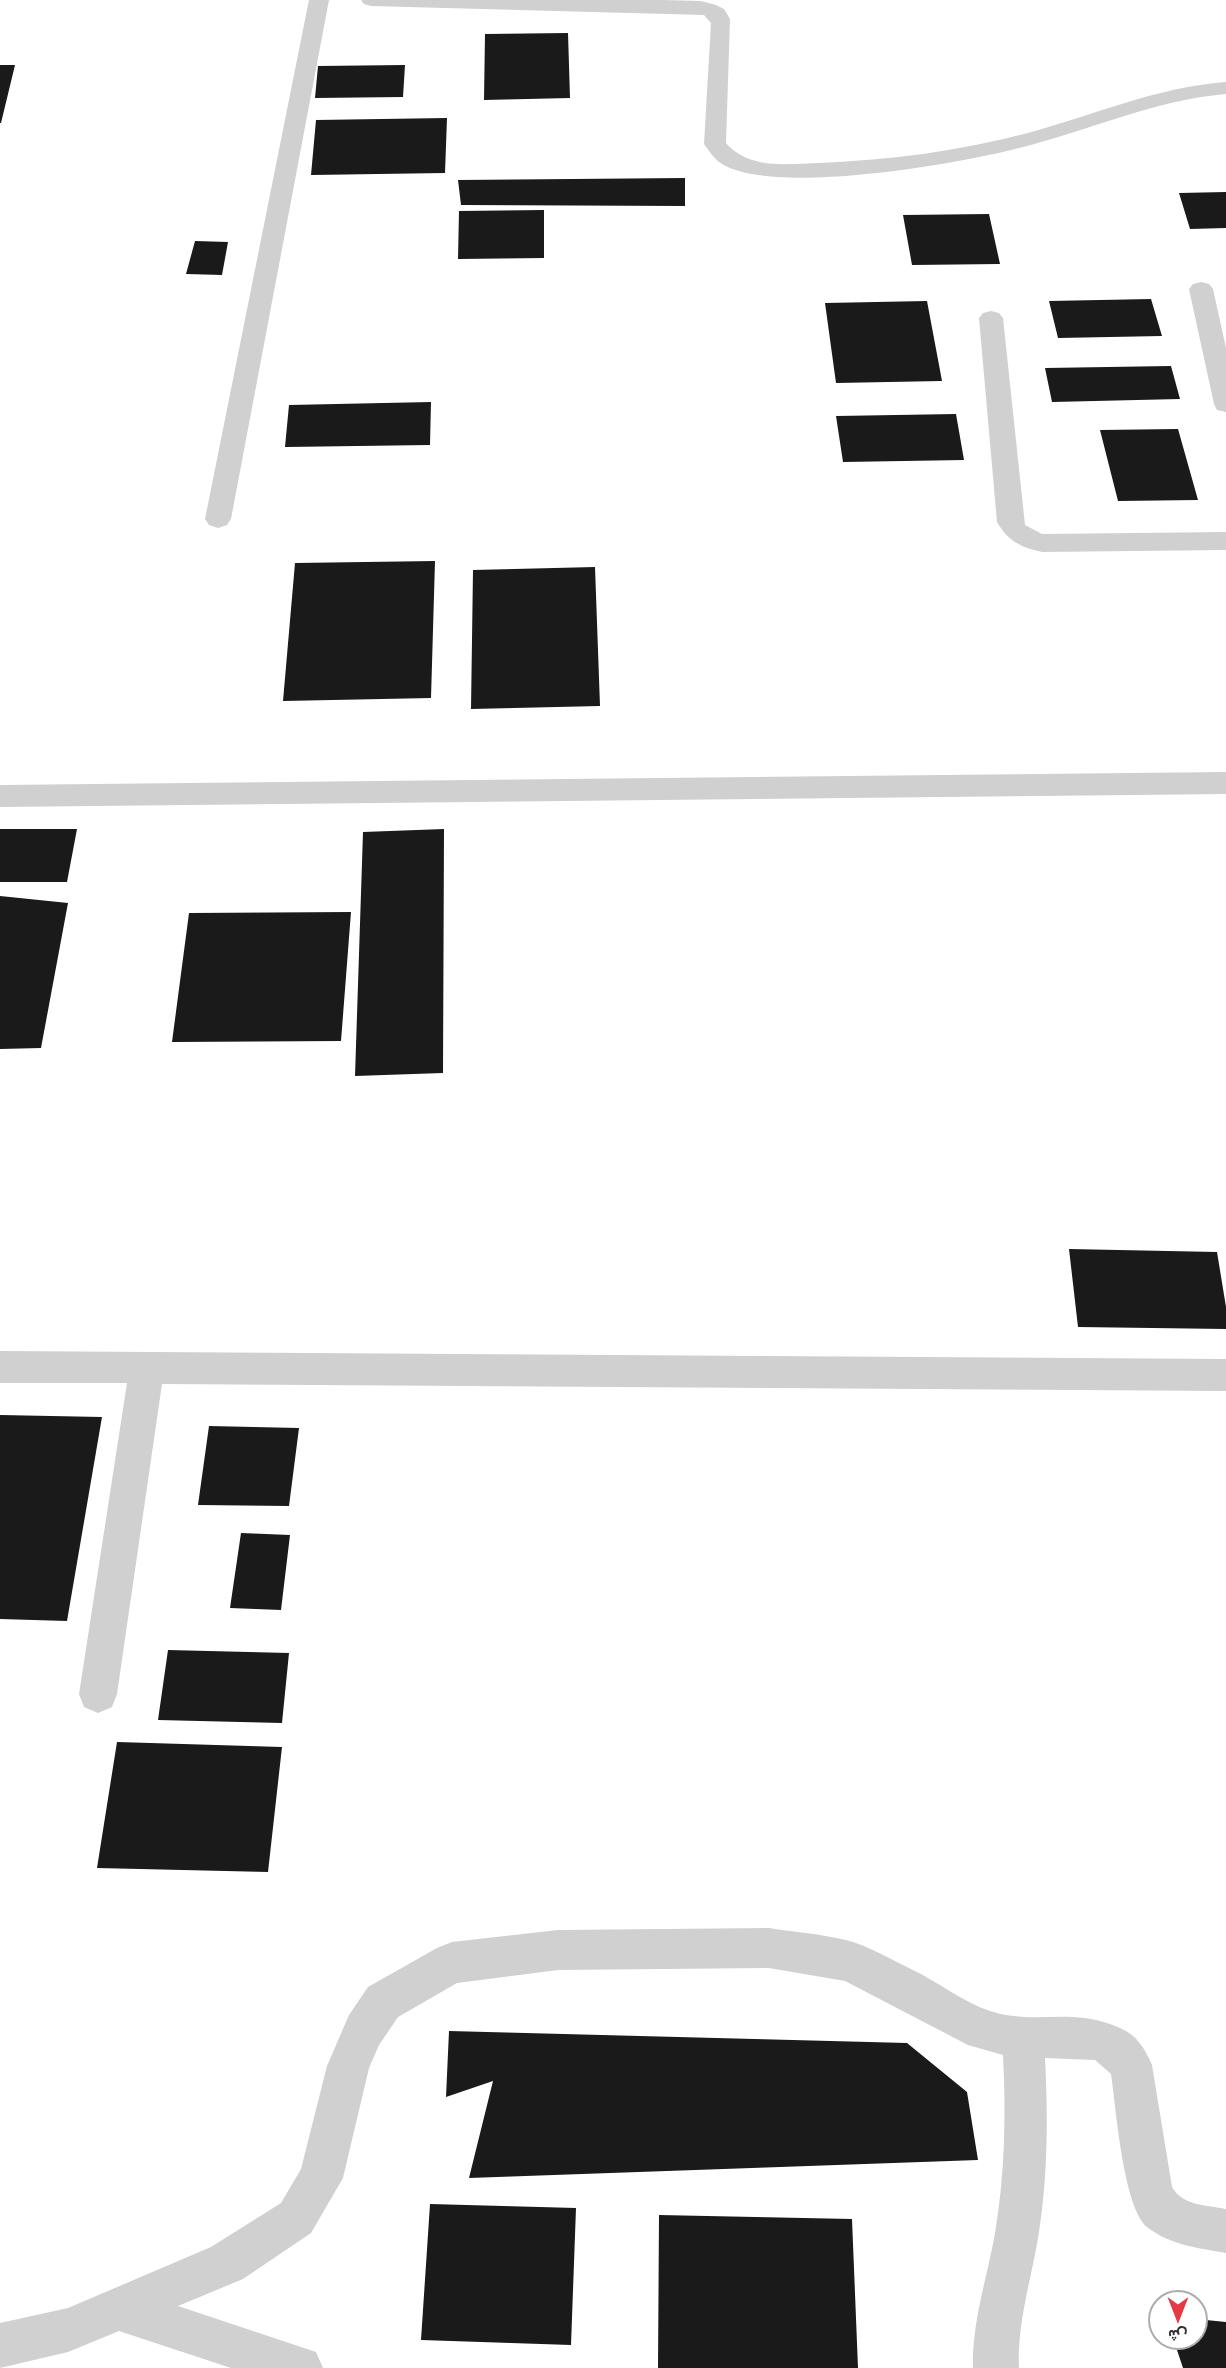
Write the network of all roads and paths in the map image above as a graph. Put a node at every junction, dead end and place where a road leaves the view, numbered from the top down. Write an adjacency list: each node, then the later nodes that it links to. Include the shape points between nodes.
1 (319, 0): 7 (street)
2 (372, 0): 3 (street, via 713,10 721,23 715,144 730,159 745,165 787,171 897,165 971,153 1036,138 1156,101)
3 (1226, 88)
4 (1201, 289): 6 (street)
5 (991, 318): 8 (street, via 1010,522 1016,533 1042,543)
6 (1226, 404)
7 (218, 519)
8 (1226, 541)
9 (1226, 783): 10 (street)
10 (0, 796)
11 (0, 1367): 12 (street)
12 (147, 1368): 13 (street); 14 (street)
13 (1226, 1375)
14 (98, 1694)
15 (1023, 2039): 16 (street, via 1098,2038 1121,2050 1131,2065 1151,2193 1161,2210 1182,2223); 17 (street, via 983,2030 899,1984 847,1961 769,1948 558,1950 452,1964 383,2002 364,2030 348,2066 321,2178 296,2218 227,2263); 20 (street, via 1027,2095 1024,2171 1017,2234 994,2345)
16 (1226, 2231)
17 (119, 2309): 18 (street, via 68,2330); 19 (street)
18 (0, 2346)
19 (300, 2368)
20 (996, 2368)

